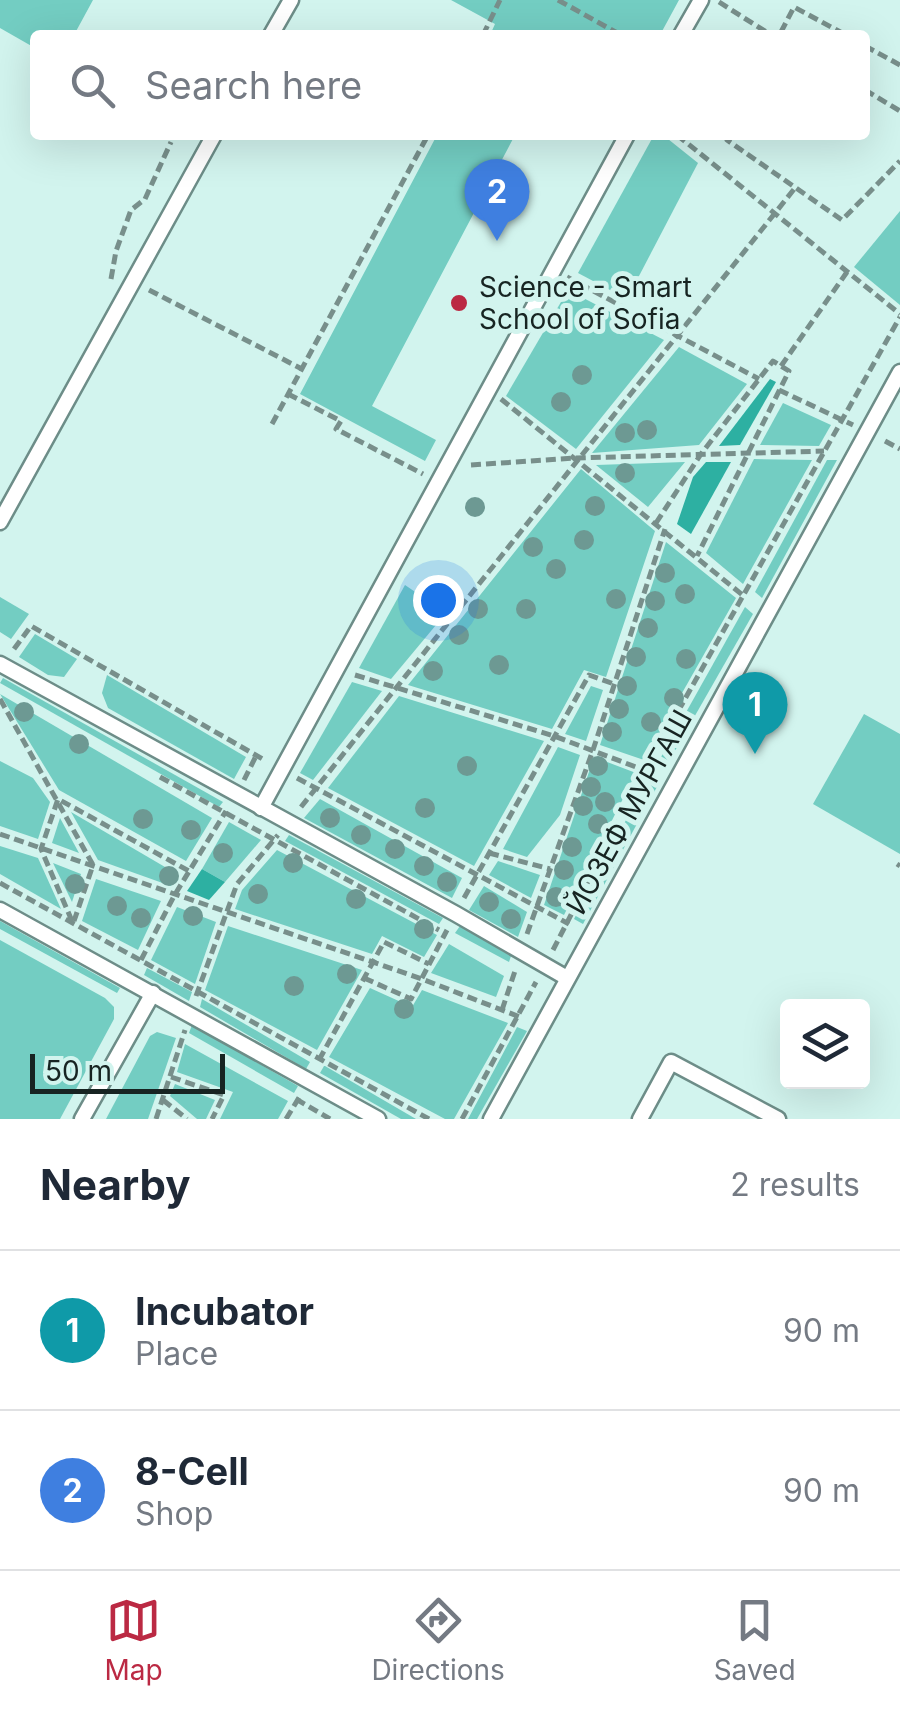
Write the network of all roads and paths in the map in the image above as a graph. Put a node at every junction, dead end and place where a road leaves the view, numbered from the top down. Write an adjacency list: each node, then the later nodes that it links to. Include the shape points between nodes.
1 (291, 0): 7 (lane)
2 (500, 0): 8 (path)
3 (558, 0): 9 (path)
4 (700, 0): 10 (lane)
5 (716, 0): 11 (path)
6 (840, 22): 13 (path)
7 (274, 30)
8 (485, 30)
9 (612, 30)
10 (684, 30)
11 (763, 30)
12 (784, 30): 13 (path, via 794,7)
13 (836, 30)
14 (870, 49): 15 (path)
15 (900, 64)
16 (870, 93): 17 (path)
17 (900, 111)
18 (211, 140): 29 (lane)
19 (425, 140): 34 (path)
20 (624, 140): 27 (lane)
21 (683, 140): 26 (path)
22 (727, 140): 25 (path)
23 (171, 142): 30 (path, via 145,199 131,210)
24 (900, 161): 25 (path, via 842,220)
25 (795, 188): 26 (path)
26 (774, 214): 28 (path); 32 (path)
27 (554, 269): 32 (path); 37 (lane)
28 (847, 272): 31 (path); 33 (path)
29 (132, 281): 34 (path); 51 (lane)
30 (110, 284)
31 (900, 316): 40 (path)
32 (677, 336): 36 (path); 48 (path)
33 (781, 366): 36 (path, via 774,362); 38 (path, via 790,371)
34 (302, 369): 39 (path)
35 (900, 372): 42 (lane, ЙОЗЕФ МУРГАШ)
36 (759, 379): 46 (path)
37 (489, 390): 48 (path); 49 (lane)
38 (779, 390): 40 (path); 44 (path)
39 (288, 394): 41 (path); 50 (path, via 341,422 336,429)
40 (842, 419): 42 (path); 45 (path)
41 (272, 424)
42 (866, 432): 43 (path); 47 (lane, ЙОЗЕФ МУРГАШ)
43 (900, 449)
44 (747, 452): 45 (path); 46 (path); 54 (path)
45 (826, 452): 47 (path); 55 (path)
46 (701, 454): 48 (path); 52 (path)
47 (856, 454): 56 (lane, ЙОЗЕФ МУРГАШ)
48 (576, 458): 49 (path); 52 (path); 60 (path)
49 (448, 466): 50 (lane)
50 (439, 483): 58 (lane)
51 (0, 522)
52 (656, 522): 53 (path)
53 (665, 530): 54 (path); 59 (path)
54 (697, 556): 55 (path)
55 (745, 597): 56 (path); 66 (path)
56 (766, 616): 68 (lane, ЙОЗЕФ МУРГАШ)
57 (1, 665): 64 (path, via 31,626); 70 (lane)
58 (336, 669): 60 (path); 65 (lane)
59 (614, 684): 62 (path, via 589,675); 63 (path)
60 (394, 687): 62 (path); 69 (path)
61 (0, 700): 71 (path)
62 (554, 736): 63 (path); 78 (path)
63 (593, 750): 66 (path); 80 (path)
64 (256, 756): 65 (path); 70 (path)
65 (282, 770): 69 (path); 72 (lane)
66 (646, 770): 68 (path); 89 (path)
67 (156, 775): 73 (path)
68 (674, 781): 92 (lane, ЙОЗЕФ МУРГАШ)
69 (316, 788): 74 (path); 82 (path)
70 (236, 794): 72 (lane); 73 (path)
71 (58, 798): 77 (path); 79 (path); 81 (path)
72 (262, 808): 74 (lane)
73 (225, 814): 76 (path); 81 (path)
74 (288, 822): 76 (path); 88 (lane)
75 (0, 834): 77 (path)
76 (273, 841): 87 (path, via 237,884); 91 (path)
77 (41, 848): 79 (path); 90 (path)
78 (489, 852): 80 (path); 82 (path)
79 (93, 865): 84 (path); 90 (path)
80 (550, 869): 85 (path)
81 (189, 871): 84 (path)
82 (476, 876): 85 (path); 88 (path)
83 (0, 883): 90 (path)
84 (174, 896): 87 (path); 94 (path)
85 (536, 909): 89 (path); 93 (path)
86 (0, 910): 102 (lane)
87 (225, 914): 95 (path); 101 (path)
88 (456, 914): 91 (path); 93 (lane)
89 (568, 923): 92 (path); 97 (path)
90 (74, 924): 94 (path)
91 (446, 934): 96 (path)
92 (590, 935): 99 (lane, ЙОЗЕФ МУРГАШ)
93 (521, 952): 97 (lane); 103 (path)
94 (142, 960): 101 (path)
95 (373, 963): 96 (path, via 384,942); 98 (path); 100 (path)
96 (430, 964): 100 (path)
97 (544, 966): 99 (lane); 105 (path)
98 (364, 978): 100 (path, via 411,999); 107 (path)
99 (566, 978): 106 (lane, ЙОЗЕФ МУРГАШ)
100 (422, 979): 103 (path)
101 (198, 991): 104 (path); 107 (path)
102 (153, 993): 104 (lane); 111 (lane)
103 (502, 1010): 105 (path)
104 (190, 1013): 108 (path); 109 (lane)
105 (518, 1016): 106 (path); 118 (path)
106 (542, 1024): 119 (lane, ЙОЗЕФ МУРГАШ)
107 (320, 1060): 109 (path); 117 (path)
108 (170, 1077): 110 (path); 114 (path, via 224,1095)
109 (309, 1080): 115 (path); 116 (lane)
110 (163, 1100): 112 (path); 113 (path)
111 (82, 1119)
112 (156, 1119)
113 (187, 1119)
114 (212, 1119)
115 (286, 1119)
116 (378, 1119)
117 (429, 1119)
118 (462, 1119)
119 (491, 1119)
120 (640, 1119): 121 (lane, via 671,1062)
121 (778, 1119)

